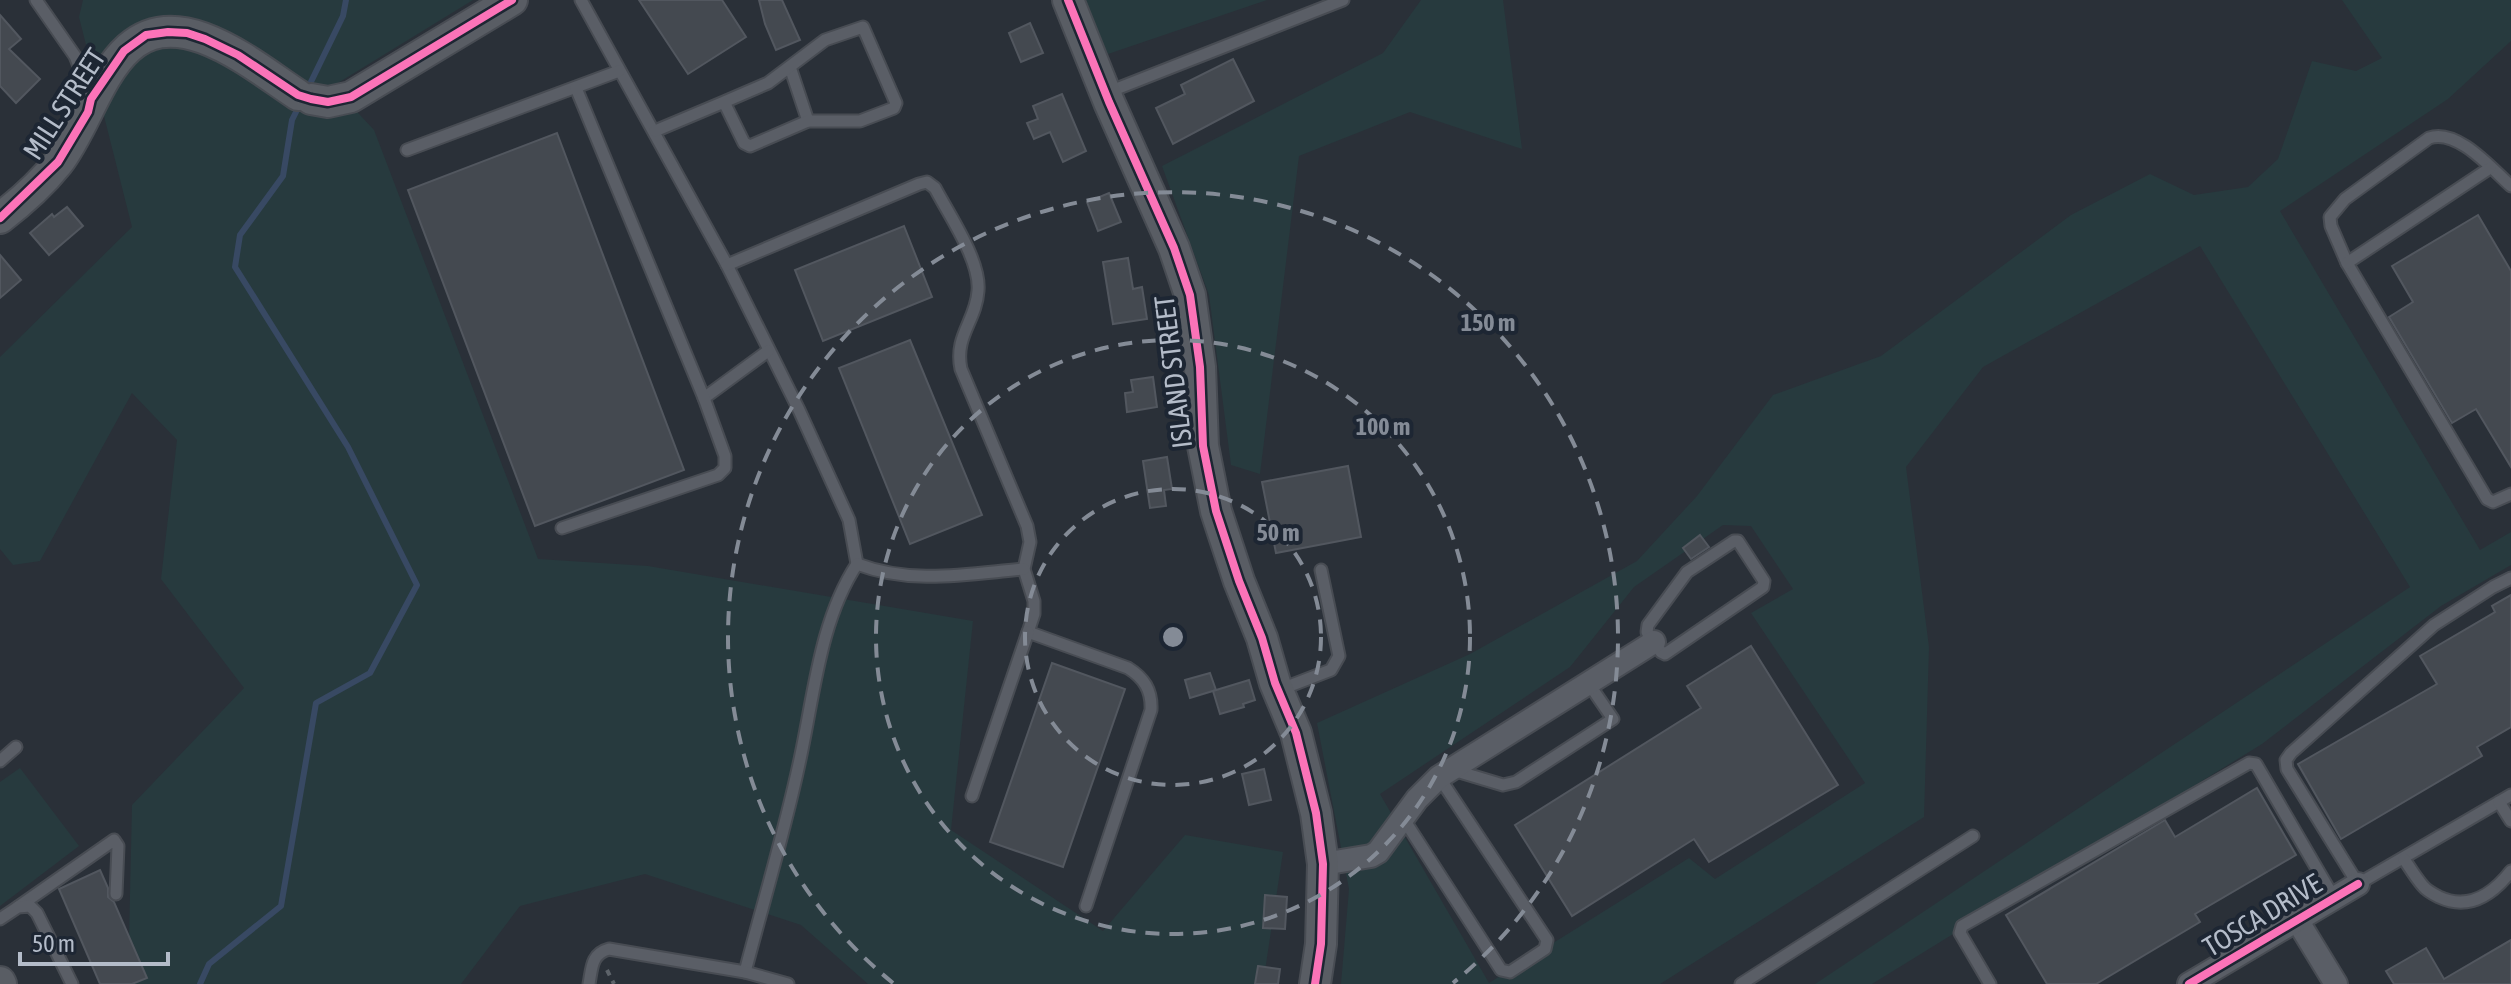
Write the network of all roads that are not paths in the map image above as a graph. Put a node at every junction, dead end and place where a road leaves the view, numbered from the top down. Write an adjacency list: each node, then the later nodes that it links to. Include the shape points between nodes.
1 (36, 0): 10 (lane, via 75,56)
2 (512, 0): 10 (street, MILL STREET, via 351,97 328,102 305,97 205,39 168,32 146,35 124,51)
3 (581, 0): 7 (lane)
4 (1068, 0): 9 (street, ISLAND STREET)
5 (1343, 0): 9 (lane)
6 (790, 67): 11 (lane); 12 (lane); 12 (lane, via 825,40 863,27 896,103 860,121)
7 (619, 71): 8 (lane); 13 (lane)
8 (576, 88): 14 (lane); 21 (lane)
9 (1105, 93): 31 (street, ISLAND STREET, via 1190,295 1203,446 1216,511)
10 (91, 99): 17 (street, MILL STREET, via 58,162)
11 (724, 102): 12 (lane, via 747,145); 13 (lane)
12 (808, 121)
13 (655, 131): 19 (lane)
14 (407, 150)
15 (2490, 168): 16 (lane); 18 (lane); 18 (lane, via 2458,140 2429,138 2333,212 2331,226)
16 (2511, 186)
17 (0, 218)
18 (2347, 263): 22 (lane, via 2487,499 2498,502)
19 (727, 265): 20 (lane); 25 (lane, via 919,184 935,188 978,272 976,302 958,355 1027,526 1030,542)
20 (768, 351): 21 (lane); 24 (lane, via 849,520)
21 (704, 398): 23 (lane, via 725,456 725,468 718,475)
22 (2511, 494)
23 (562, 528)
24 (857, 564): 25 (lane, via 926,578); 51 (lane, via 831,618)
25 (1024, 569): 28 (lane, via 1034,601)
26 (1321, 570): 31 (lane, via 1339,656 1331,670)
27 (2511, 578): 44 (lane, via 2434,625 2286,760)
28 (1028, 632): 36 (lane); 47 (lane, via 1128,668 1139,675 1151,698)
29 (1654, 642): 29 (lane, via 1665,654 1763,587 1738,541 1684,576 1646,628); 30 (street)
30 (1589, 684): 34 (street); 34 (lane, via 1613,719 1516,782 1503,785)
31 (1278, 690): 42 (street, ISLAND STREET, via 1296,733)
32 (16, 747): 33 (lane)
33 (0, 761)
34 (1445, 773): 38 (street); 38 (lane, via 1547,940 1545,949 1510,972 1501,970)
35 (2511, 795): 37 (lane)
36 (972, 796)
37 (2499, 802): 39 (lane); 41 (lane)
38 (1403, 818): 42 (street, via 1378,852)
39 (2511, 821)
40 (1973, 836): 56 (lane)
41 (2404, 859): 43 (lane, via 2425,889 2461,903 2490,893); 44 (lane)
42 (1323, 864): 55 (street, ISLAND STREET)
43 (2511, 871)
44 (2358, 884): 46 (street, TOSCA DRIVE)
45 (116, 894): 48 (lane, via 114,840)
46 (2334, 898): 50 (street, TOSCA DRIVE); 57 (lane, via 2256,764 2249,763 1962,926 1960,933)
47 (1086, 906)
48 (18, 907): 49 (lane); 52 (lane, via 30,906 37,913)
49 (0, 919)
50 (2297, 920): 58 (street, TOSCA DRIVE); 59 (street)
51 (745, 972): 53 (lane, via 609,949 594,959); 54 (lane)
52 (72, 984)
53 (589, 984)
54 (788, 984)
55 (1315, 984)
56 (1741, 984)
57 (1990, 984)
58 (2189, 984)
59 (2336, 984)

